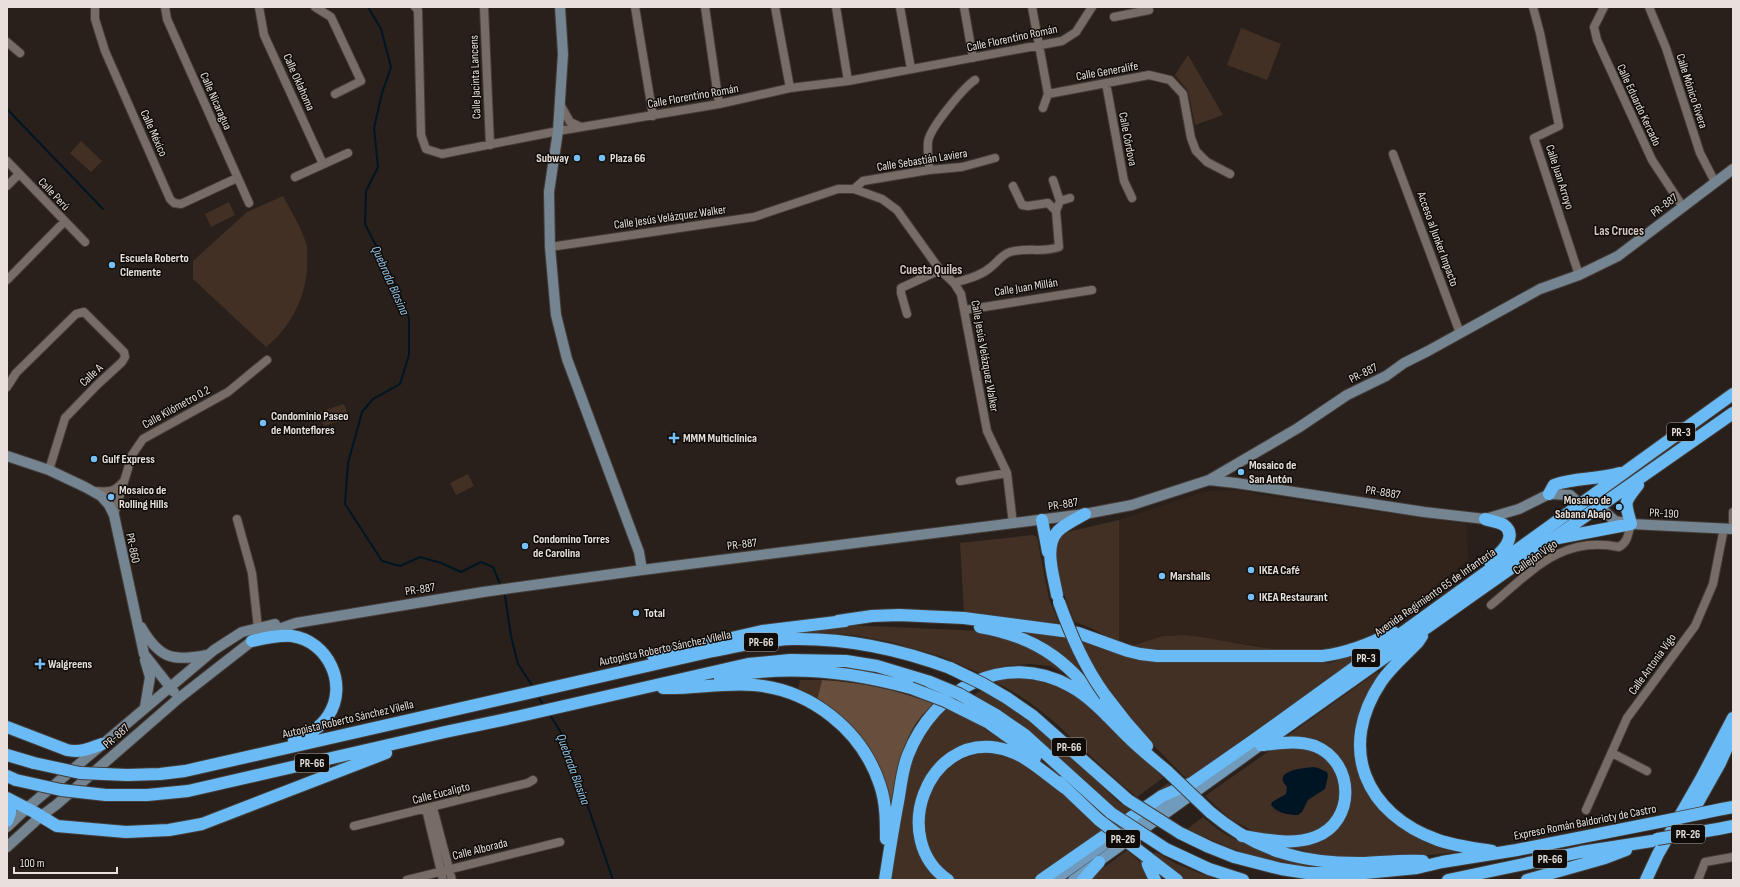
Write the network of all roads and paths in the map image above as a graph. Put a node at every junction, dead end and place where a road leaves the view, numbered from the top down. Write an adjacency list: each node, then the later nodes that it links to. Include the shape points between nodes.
1 (95, 7): 49 (street, Calle México, via 95,19 105,51 170,200 181,204)
2 (165, 7): 49 (street, Calle Nicaragua, via 167,19)
3 (260, 7): 43 (street, Calle Oklahoma, via 264,35)
4 (315, 7): 30 (street, via 331,17 361,81)
5 (415, 7): 38 (street, Calle Florentino Román, via 418,10 421,135 426,149 442,154)
6 (484, 7): 38 (street, Calle Jacinta Lancens)
7 (560, 7): 32 (street, via 563,54)
8 (635, 7): 35 (street)
9 (705, 7): 33 (street)
10 (775, 7): 29 (street)
11 (836, 7): 27 (street)
12 (900, 7): 25 (street)
13 (964, 7): 24 (street)
14 (1032, 7): 22 (street)
15 (1092, 7): 22 (street, Calle Florentino Román, via 1076,32 1062,41)
16 (1148, 7): 20 (street, via 1149,10)
17 (1533, 7): 65 (street, Calle Juan Arroyo, via 1559,126 1534,138)
18 (1604, 7): 59 (street, Calle Eduardo Kercado, via 1594,27 1597,40 1652,160)
19 (1649, 7): 51 (street, Calle Mónico Rivera, via 1666,48 1700,153)
20 (1114, 17)
21 (7, 42): 23 (street)
22 (1038, 46): 24 (street, Calle Florentino Román); 31 (street)
23 (20, 53)
24 (973, 58): 25 (street, Calle Florentino Román)
25 (911, 70): 27 (street, Calle Florentino Román)
26 (975, 80): 45 (street, via 968,85 933,130 928,141)
27 (848, 81): 29 (street, Calle Florentino Román)
28 (1106, 83): 31 (street, Calle Generalife); 47 (street, Calle Generalife, via 1149,75 1170,80 1183,94 1196,151 1207,162); 56 (street, Calle Córdova, via 1124,181)
29 (790, 88): 33 (street, Calle Florentino Román)
30 (335, 94)
31 (1048, 94): 34 (street)
32 (560, 104): 36 (street, via 570,122); 37 (street)
33 (719, 104): 35 (street, Calle Florentino Román)
34 (1043, 108)
35 (653, 116): 36 (street, Calle Florentino Román)
36 (581, 127): 37 (street, Calle Florentino Román)
37 (558, 131): 38 (street, Calle Florentino Román); 63 (street, via 549,192)
38 (490, 145)
39 (348, 153): 43 (street)
40 (1393, 154): 71 (street, Acceso al Junker Impacto)
41 (995, 158): 45 (street, Calle Sebastián Laviera, via 962,167)
42 (7, 161): 46 (street, Calle Perú)
43 (323, 164): 48 (street)
44 (1733, 169): 51 (street, PR-887)
45 (929, 170): 54 (street, Calle Sebastián Laviera, via 863,182)
46 (19, 174): 52 (street); 61 (street, Calle Perú)
47 (1230, 174)
48 (295, 177)
49 (237, 178): 58 (street, Calle Nicaragua)
50 (1053, 180): 57 (street)
51 (1715, 182): 59 (street, PR-887)
52 (7, 186)
53 (1013, 186): 60 (street, via 1022,205 1048,203)
54 (854, 188): 63 (street, Calle Jesús Velázquez Walker, via 838,189 754,216); 64 (street, Calle Jesús Velázquez Walker, via 882,199 897,210)
55 (1070, 198): 57 (street)
56 (1132, 198)
57 (1060, 201): 60 (street)
58 (249, 203)
59 (1683, 207): 65 (street, PR-887, via 1618,256)
60 (1056, 211): 67 (street, via 1059,247 1008,253 982,273)
61 (64, 222): 62 (street, Calle Perú); 66 (street)
62 (85, 242)
63 (550, 247): 98 (street, via 556,315 567,359 639,552)
64 (940, 270): 67 (street, Calle Jesús Velázquez Walker); 70 (street, via 901,288)
65 (1579, 275): 71 (street, PR-887, via 1540,289)
66 (7, 280)
67 (954, 282): 69 (street, Calle Jesús Velázquez Walker, via 961,294)
68 (1092, 290): 69 (street, Calle Juan Millán)
69 (965, 310): 79 (street, Calle Jesús Velázquez Walker, via 987,430)
70 (907, 314)
71 (1460, 333): 81 (street, PR-887, via 1404,363 1386,376 1347,395 1298,428)
72 (267, 360): 83 (street, Calle Kilómetro 0.2, via 228,392 143,439 132,455)
73 (7, 387): 77 (street, Calle A, via 16,373 80,312 84,312 124,352 122,362 65,418)
74 (1733, 394): 78 (highway, Avenida Regimiento 65 de Infantería / PR-3)
75 (1733, 413): 80 (highway, Avenida Regimiento 65 de Infantería / PR-3)
76 (7, 456): 77 (street, PR-860 / PR-860)
77 (49, 470): 84 (street, PR-860 / PR-860)
78 (1629, 471): 85 (highway, via 1596,479 1572,479 1554,485); 86 (highway, Avenida Regimiento 65 de Infantería / PR-3)
79 (1007, 473): 82 (street); 94 (street, Calle Jesús Velázquez Walker)
80 (1644, 476): 87 (highway, Avenida Regimiento 65 de Infantería / PR-3); 95 (highway, via 1626,504)
81 (1209, 480): 89 (street, PR-887, via 1132,506); 92 (street, PR-8887 / PR-8887)
82 (960, 481)
83 (124, 482): 84 (street, via 111,492); 90 (street, Calle Kilómetro 0.2)
84 (91, 491): 90 (street, PR-860 / PR-860, via 109,504)
85 (1549, 494): 86 (street, via 1570,495); 92 (street, PR-8887 / PR-8887, via 1519,509)
86 (1581, 505): 99 (highway, Avenida Regimiento 65 de Infantería / PR-3)
87 (1600, 507): 95 (street, PR-190 / PR-190, via 1615,521); 97 (highway, Avenida Regimiento 65 de Infantería / PR-3)
88 (1733, 512): 96 (street, Calle Antonia Vigo)
89 (1085, 514): 93 (street, PR-887); 100 (highway, via 1060,530 1052,542 1052,562)
90 (114, 515): 103 (street, PR-860 / PR-860)
91 (237, 519): 106 (street, via 252,573)
92 (1485, 519): 99 (highway, via 1503,525 1509,540 1505,548 1486,564)
93 (1042, 520): 94 (street, PR-887); 100 (highway)
94 (1013, 524): 98 (street, PR-887)
95 (1631, 524): 96 (street, PR-190 / PR-190); 97 (highway); 102 (street, Callejón Vigo, via 1628,539 1624,544 1618,547 1604,544 1568,548 1539,566)
96 (1730, 529): 125 (street, Calle Antonia Vigo, via 1713,584 1695,626 1627,718)
97 (1556, 538): 107 (highway, Avenida Regimiento 65 de Infantería / PR-3)
98 (642, 570): 104 (street, PR-887)
99 (1464, 589): 101 (highway, Avenida Regimiento 65 de Infantería / PR-3)
100 (1058, 599): 128 (highway, bridge, via 1075,644 1094,680)
101 (1440, 605): 105 (highway, via 1415,617 1394,632 1360,647 1334,654 1306,656 1157,656 1128,651 1078,633 964,618 899,615); 131 (highway, Avenida Regimiento 65 de Infantería / PR-3)
102 (1491, 605)
103 (136, 618): 109 (street, PR-860 / PR-860); 110 (street, via 156,648 171,658)
104 (311, 620): 106 (street, PR-887, via 288,621); 108 (street, PR-887, via 262,635)
105 (838, 621): 111 (highway, via 736,636 591,672); 116 (highway, via 963,625 988,628 1021,637 1043,648 1064,664 1091,693)
106 (258, 628): 110 (street, PR-887, via 242,632)
107 (1426, 628): 123 (highway, Avenida Regimiento 65 de Infantería / PR-3); 149 (highway, via 1418,642 1381,682 1366,708 1359,745 1366,778 1387,809 1420,832 1452,844)
108 (252, 641): 114 (street, PR-887); 124 (highway, via 283,636 304,640 322,652 330,663 335,677 335,701 329,716 304,736)
109 (144, 654): 112 (street, PR-860 / PR-860); 115 (street, via 150,677)
110 (209, 654): 112 (street, PR-887)
111 (573, 683): 124 (highway, Autopista Roberto Sánchez Vilella / PR-66); 153 (highway, Autopista Roberto Sánchez Vilella / PR-66, bridge, via 751,644 791,639 867,644 950,668 1008,698 1034,716 1128,800 1180,834 1208,847 1281,869 1306,872 1365,873 1417,868)
112 (170, 687): 114 (street, PR-860 / PR-860); 115 (street, PR-887)
113 (646, 688): 118 (highway, bridge, via 749,673 803,671 868,678 911,688); 118 (highway, PR-66, bridge, via 748,664 790,660 833,660 877,666 930,682 959,694); 120 (highway, PR-66); 158 (highway, via 686,689 736,684 764,686 792,693 835,719 862,749 880,785 885,810)
114 (178, 698): 139 (street, PR-887)
115 (145, 707): 122 (street, PR-887)
116 (1107, 716): 128 (highway); 158 (highway, via 1091,700 1070,686 1033,673 1010,673 988,677 967,685 946,700 918,734 905,763)
117 (1733, 718): 170 (highway)
118 (992, 719): 132 (highway); 166 (highway, PR-66, bridge, via 1025,735 1111,813 1166,850 1209,869)
119 (7, 727): 122 (highway, via 74,752)
120 (445, 732): 129 (highway, PR-66, bridge, via 188,791 106,795 61,790); 139 (highway, via 202,824 184,828 142,832 95,830 57,826)
121 (1733, 734): 171 (highway, via 1703,793 1665,855)
122 (102, 744): 135 (street, PR-887)
123 (1261, 746): 144 (highway, via 1296,742 1306,743 1325,751 1338,764 1342,774 1345,785 1344,805 1329,829 1314,838 1295,842); 152 (main road, Avenida Regimiento 65 de Infantería / PR-3)
124 (275, 749): 126 (highway, Autopista Roberto Sánchez Vilella / PR-66, bridge, via 185,770 127,775 80,773)
125 (1612, 753): 127 (street); 138 (street, Calle Antonia Vigo)
126 (7, 755)
127 (1647, 771)
128 (1168, 772): 144 (highway, bridge, via 1227,827)
129 (12, 778)
130 (533, 780): 136 (street, Calle Eucalipto)
131 (1192, 783): 160 (highway, via 1162,796); 161 (main road, Avenida Regimiento 65 de Infantería / PR-3)
132 (1065, 788): 150 (highway, PR-26, bridge, via 1099,820); 159 (highway, via 1022,757 999,748 978,747 958,754 936,773 928,784 918,820 927,856)
133 (7, 798): 135 (highway)
134 (7, 802): 140 (highway, via 11,811)
135 (27, 808): 139 (highway); 143 (street, PR-887)
136 (430, 808): 141 (street, Calle Eucalipto); 154 (street)
137 (1728, 808): 149 (highway, Expreso Román Baldorioty de Castro / PR-26, bridge)
138 (1586, 810)
139 (41, 816): 147 (street, PR-887)
140 (7, 821)
141 (354, 826)
142 (1733, 826): 145 (highway, PR-26, bridge)
143 (7, 827)
144 (1242, 836): 153 (highway, via 1279,853 1312,859 1343,862)
145 (1655, 840): 148 (highway, PR-26); 167 (highway, PR-66, via 1581,852)
146 (560, 842): 154 (street, Calle Alborada)
147 (7, 847)
148 (1621, 852): 168 (highway); 169 (highway, PR-26)
149 (1503, 853): 153 (highway, Expreso Román Baldorioty de Castro / PR-26)
150 (1147, 857): 164 (highway); 165 (highway, PR-26)
151 (1733, 857): 172 (street, via 1705,862)
152 (1099, 862): 162 (main road, Avenida Regimiento 65 de Infantería / PR-3); 163 (highway)
153 (1442, 862)
154 (445, 870): 155 (street, Calle Alborada); 156 (street); 157 (street)
155 (407, 880)
156 (443, 880)
157 (452, 880)
158 (885, 880)
159 (948, 880)
160 (1041, 880)
161 (1055, 880)
162 (1073, 880)
163 (1083, 880)
164 (1155, 880)
165 (1177, 880)
166 (1243, 880)
167 (1448, 880)
168 (1487, 880)
169 (1527, 880)
170 (1646, 880)
171 (1655, 880)
172 (1698, 880)

